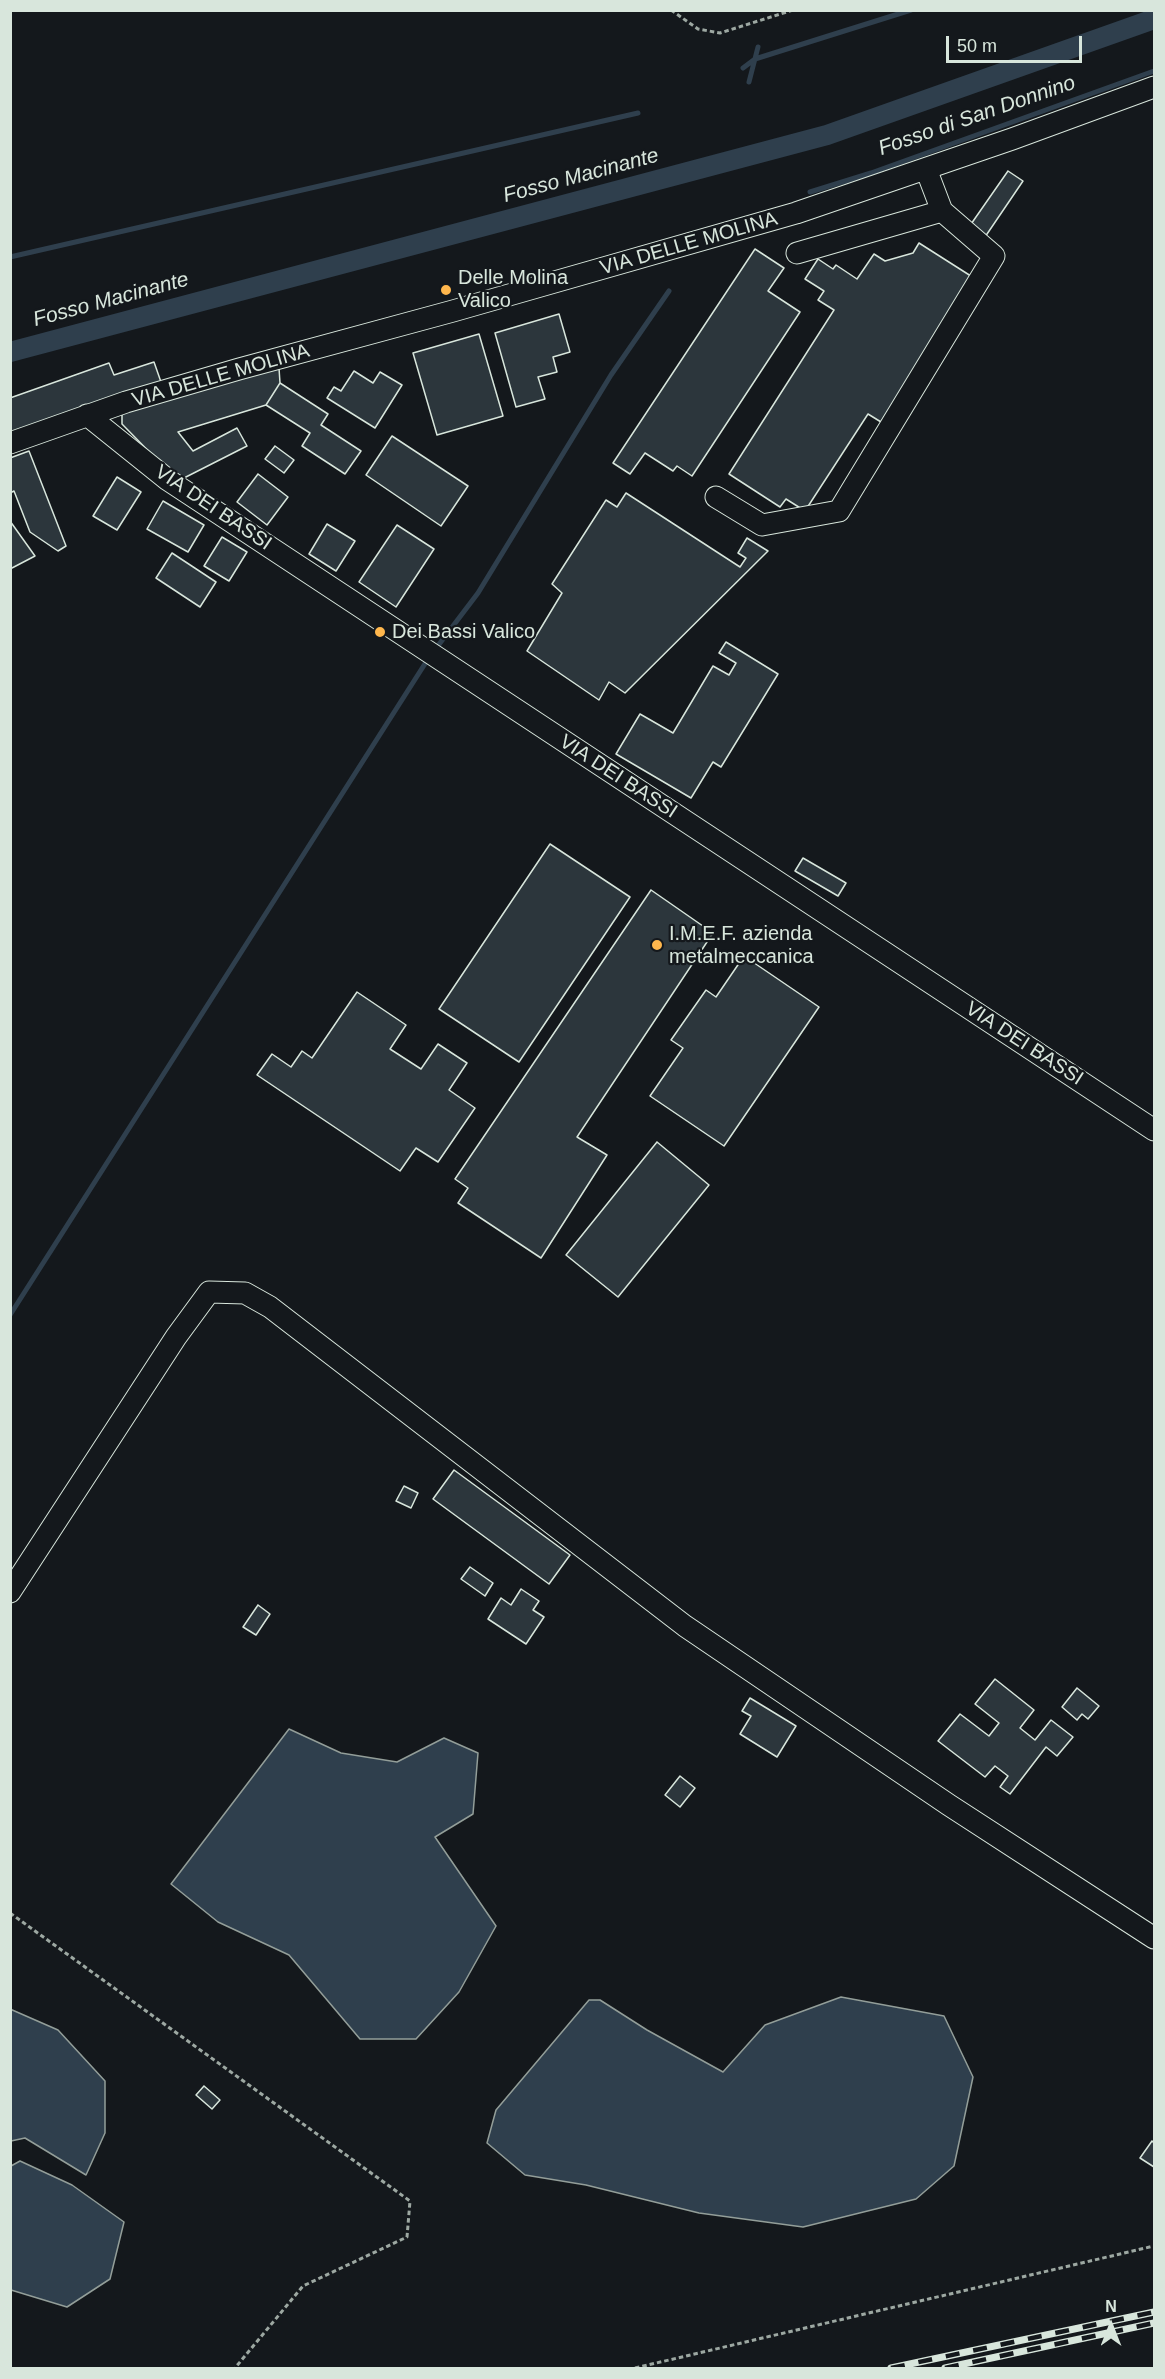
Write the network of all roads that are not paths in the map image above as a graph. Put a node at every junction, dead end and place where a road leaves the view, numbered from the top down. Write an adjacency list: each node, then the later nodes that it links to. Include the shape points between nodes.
1 (1155, 87): 2 (street, VIA DELLE MOLINA)
2 (926, 169): 3 (street); 5 (street, VIA DELLE MOLINA, via 796,213)
3 (942, 211): 4 (street); 7 (street, via 994,256 839,511 762,525)
4 (797, 253)
5 (87, 415): 6 (street, VIA DELLE MOLINA); 8 (street, VIA DEI BASSI, via 168,480)
6 (10, 442)
7 (716, 497)
8 (1155, 1130)
9 (10, 1592): 10 (street, via 209,1292 244,1293 270,1307 685,1626 949,1805)
10 (1155, 1938)

